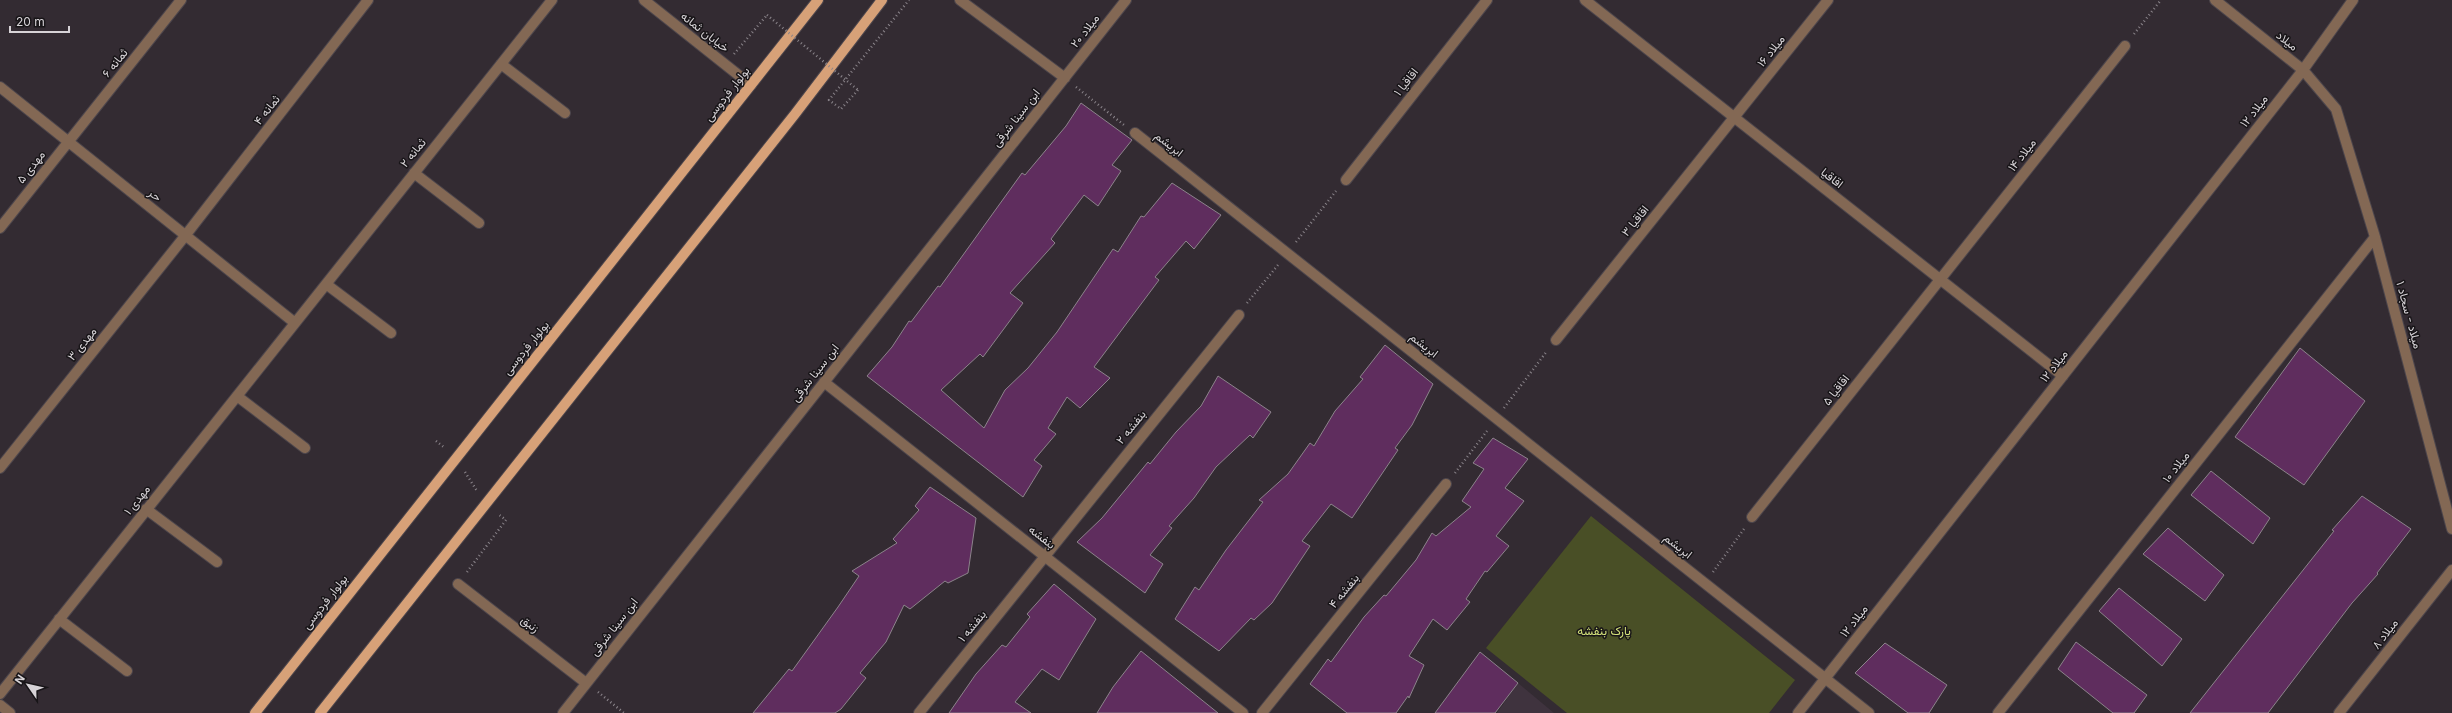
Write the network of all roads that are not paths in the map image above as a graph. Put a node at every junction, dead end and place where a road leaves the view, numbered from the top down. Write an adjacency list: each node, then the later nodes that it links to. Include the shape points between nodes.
1 (181, 0): 24 (street, ثمانه ۶)
2 (368, 0): 29 (street, ثمانه ۴)
3 (552, 0): 15 (street, ثمانه ۲)
4 (644, 0): 18 (street, خیابان ثمانه)
5 (818, 0): 18 (main road, بولوار فردوسی)
6 (882, 0): 58 (main road)
7 (960, 0): 17 (street)
8 (1126, 0): 17 (street, میلاد ۲۰)
9 (1487, 0): 26 (street, اقاقیا ۱)
10 (1585, 0): 22 (street, اقاقیا)
11 (1828, 0): 22 (street, میلاد ۱۶)
12 (2215, 0): 16 (street, میلاد)
13 (2353, 0): 16 (street, میلاد ۱۲)
14 (2125, 46): 31 (street, میلاد ۱۴)
15 (501, 64): 21 (street); 25 (street, ثمانه ۲)
16 (2303, 70): 20 (street, میلاد); 37 (street, میلاد ۱۲)
17 (1065, 78): 38 (street, ابن سینا شرقی)
18 (751, 85): 57 (main road, بولوار فردوسی)
19 (0, 87): 24 (street, حر)
20 (2336, 109): 30 (street, میلاد - سجاد ۱)
21 (565, 113)
22 (1734, 117): 31 (street, اقاقیا); 36 (street, اقاقیا ۳)
23 (1135, 133): 52 (street, ابریشم)
24 (68, 142): 28 (street, مهدی ۵); 29 (street, حر)
25 (414, 173): 27 (street); 32 (street, ثمانه ۲)
26 (1346, 180)
27 (479, 223)
28 (0, 228)
29 (185, 236): 34 (street, حر); 41 (street, مهدی ۳)
30 (2375, 237): 45 (street, میلاد - سجاد ۱); 65 (street, میلاد ۱۰)
31 (1940, 280): 37 (street, اقاقیا); 44 (street, اقاقیا ۵)
32 (326, 284): 34 (street, ثمانه ۲); 35 (street)
33 (1238, 314): 46 (street, بنفشه ۲)
34 (295, 323): 39 (street, مهدی ۱)
35 (391, 334)
36 (1556, 340)
37 (2063, 376): 52 (street, میلاد ۱۲)
38 (824, 382): 46 (street, بنفشه); 53 (street, ابن سینا شرقی)
39 (237, 396): 40 (street); 43 (street, مهدی ۱)
40 (305, 448)
41 (0, 468)
42 (1446, 484): 62 (street, بنفشه ۴)
43 (146, 509): 47 (street); 50 (street, مهدی ۱)
44 (1752, 517)
45 (2452, 529)
46 (1044, 556): 60 (street, بنفشه ۱); 61 (street, بنفشه)
47 (217, 562)
48 (2452, 570): 66 (street, میلاد ۸)
49 (458, 584): 53 (street, زنبق)
50 (59, 619): 51 (street); 54 (street, مهدی ۱)
51 (127, 671)
52 (1825, 678): 63 (street, میلاد ۱۲); 64 (street, ابریشم)
53 (586, 683): 59 (street, ابن سینا شرقی)
54 (0, 694)
55 (0, 705): 56 (street)
56 (10, 713)
57 (255, 713)
58 (320, 713)
59 (562, 713)
60 (919, 713)
61 (1243, 713)
62 (1262, 713)
63 (1798, 713)
64 (1869, 713)
65 (1998, 713)
66 (2339, 713)

